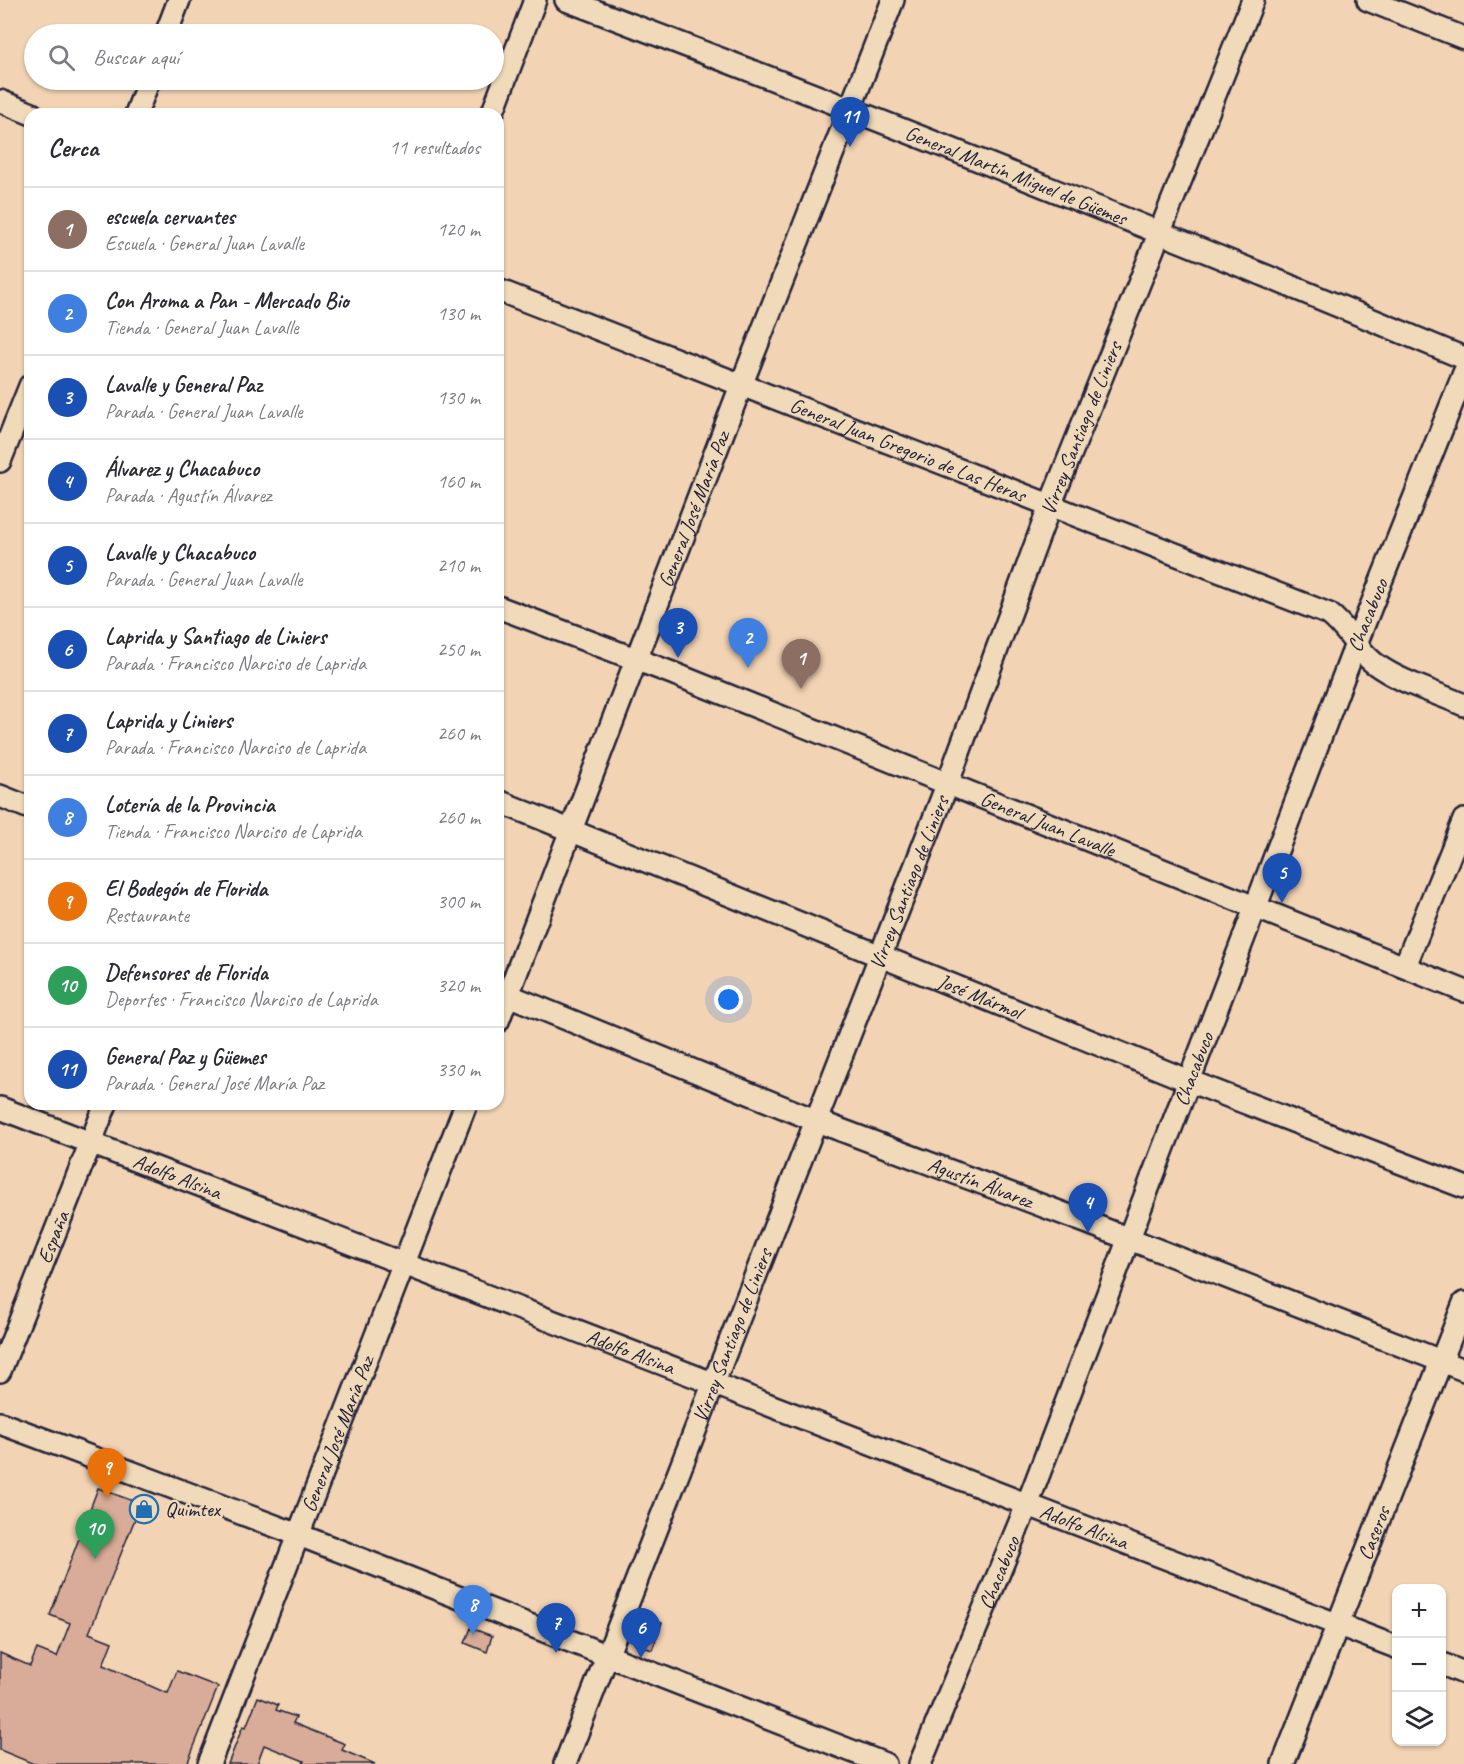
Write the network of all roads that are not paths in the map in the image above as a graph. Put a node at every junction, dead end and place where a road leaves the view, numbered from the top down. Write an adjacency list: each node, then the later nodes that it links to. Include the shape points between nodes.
1 (179, 0): 7 (street)
2 (535, 0): 9 (street)
3 (566, 0): 13 (street, General Martín Miguel de Güemes)
4 (893, 0): 13 (street, General José María Paz)
5 (1253, 0): 17 (street, Virrey Santiago de Liniers)
6 (1368, 0): 8 (street)
7 (170, 24)
8 (1464, 38)
9 (504, 82)
10 (145, 90): 14 (street)
11 (501, 90): 15 (street)
12 (0, 101): 16 (street)
13 (851, 107): 17 (street, General Martín Miguel de Güemes); 21 (street, General José María Paz)
14 (138, 108)
15 (494, 108)
16 (24, 111)
17 (1160, 231): 19 (street, General Martín Miguel de Güemes); 25 (street, Virrey Santiago de Liniers)
18 (504, 292): 21 (street, General Juan Gregorio de Las Heras)
19 (1464, 358)
20 (1464, 373): 27 (street, Chacabuco)
21 (742, 383): 25 (street, General Juan Gregorio de Las Heras); 28 (street, General José María Paz)
22 (24, 402): 23 (street)
23 (14, 429): 24 (street)
24 (0, 461)
25 (1049, 508): 27 (street, General Juan Gregorio de Las Heras, via 1329,614); 30 (street, Virrey Santiago de Liniers)
26 (504, 609): 28 (street, General Juan Lavalle)
27 (1356, 644): 29 (street, General Juan Gregorio de Las Heras, via 1388,672); 36 (street, Chacabuco)
28 (638, 659): 30 (street, General Juan Lavalle); 35 (street, General José María Paz)
29 (1464, 705)
30 (947, 785): 36 (street, General Juan Lavalle); 37 (street, Virrey Santiago de Liniers)
31 (0, 796): 33 (street)
32 (504, 803): 35 (street, José Mármol)
33 (24, 806)
34 (1464, 820): 38 (street)
35 (572, 831): 37 (street, José Mármol); 39 (street, General José María Paz)
36 (1256, 909): 38 (street, General Juan Lavalle); 42 (street, Chacabuco)
37 (880, 956): 42 (street, José Mármol); 46 (street, Virrey Santiago de Liniers)
38 (1405, 966): 40 (street, General Juan Lavalle)
39 (504, 991)
40 (1464, 991)
41 (504, 993): 46 (street, Agustín Álvarez)
42 (1189, 1082): 48 (street, José Mármol); 49 (street, Chacabuco)
43 (0, 1108): 47 (street, Adolfo Alsina)
44 (103, 1110): 47 (street, España)
45 (464, 1110): 50 (street, General José María Paz)
46 (818, 1121): 49 (street, Agustín Álvarez); 55 (street, Virrey Santiago de Liniers)
47 (90, 1142): 50 (street, Adolfo Alsina); 54 (street, España)
48 (1464, 1187)
49 (1127, 1238): 52 (street, Agustín Álvarez); 57 (street, Chacabuco)
50 (405, 1265): 55 (street, Adolfo Alsina); 58 (street, General José María Paz)
51 (1464, 1303): 52 (street, Caseros)
52 (1442, 1361): 53 (street, Agustín Álvarez); 59 (street, Caseros)
53 (1464, 1370)
54 (0, 1371)
55 (711, 1383): 57 (street, Adolfo Alsina); 61 (street, Virrey Santiago de Liniers)
56 (0, 1423): 58 (street)
57 (1027, 1505): 59 (street, Adolfo Alsina); 67 (street, Chacabuco)
58 (299, 1535): 61 (street); 64 (street, General José María Paz)
59 (1338, 1625): 60 (street, Adolfo Alsina); 68 (street, Caseros)
60 (1392, 1645)
61 (607, 1656): 65 (street, Virrey Santiago de Liniers); 66 (street)
62 (1446, 1666): 63 (street)
63 (1464, 1673)
64 (209, 1764)
65 (565, 1764)
66 (885, 1764)
67 (920, 1764)
68 (1283, 1764)

